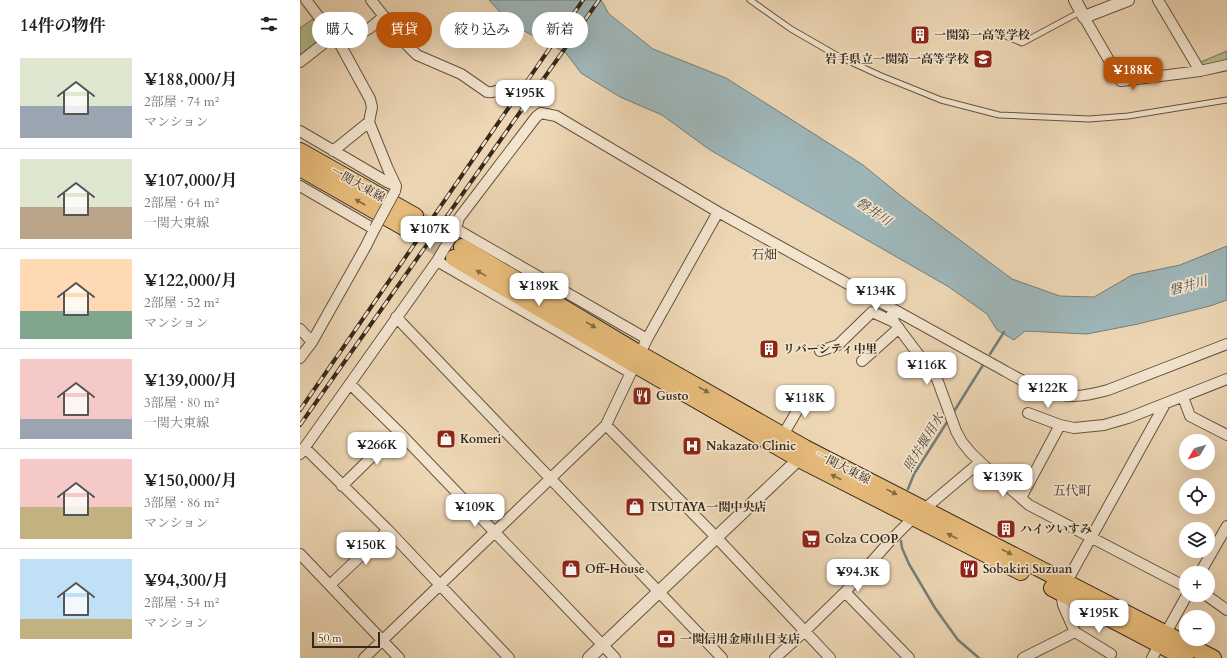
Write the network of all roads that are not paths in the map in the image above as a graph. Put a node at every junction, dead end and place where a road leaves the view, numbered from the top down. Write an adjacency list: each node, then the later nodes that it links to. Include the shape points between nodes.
1 (306, 0): 7 (street)
2 (371, 0): 8 (street)
3 (750, 0): 20 (lane, via 791,29 836,55 879,75 941,100 999,114 1089,119 1128,116)
4 (1075, 0): 9 (street)
5 (1128, 0): 9 (street)
6 (1158, 0): 18 (street)
7 (315, 12)
8 (381, 12)
9 (1082, 14): 12 (lane, via 1022,43); 18 (street, via 1121,81)
10 (376, 23): 11 (street)
11 (368, 29)
12 (999, 33)
13 (318, 48): 16 (street)
14 (342, 48): 21 (street, via 372,103)
15 (410, 48): 19 (street, via 419,57 461,74 487,92)
16 (300, 62)
17 (1227, 65): 18 (street)
18 (1200, 71)
19 (509, 89)
20 (1227, 100)
21 (369, 122): 24 (street); 27 (street)
22 (300, 131): 24 (street)
23 (300, 151): 25 (main road, 一関大東線, one-way to 25, via 411,222)
24 (334, 151): 27 (street)
25 (300, 168)
26 (300, 186): 29 (street)
27 (395, 188): 29 (street, bridge)
28 (718, 212): 30 (street, via 556,116 541,113 459,218); 33 (street); 37 (street)
29 (374, 229): 38 (street)
30 (456, 229): 32 (street); 37 (street)
31 (458, 252): 43 (main road, 一関大東線)
32 (437, 261): 34 (street); 43 (street)
33 (891, 307): 35 (street); 39 (street, via 1034,387 1073,396 1108,390)
34 (396, 317): 45 (street); 58 (street)
35 (896, 325): 40 (street, via 872,312 838,345); 42 (street); 57 (street, via 937,379 962,442)
36 (300, 329): 38 (street)
37 (647, 339): 43 (street)
38 (312, 342): 41 (street)
39 (1227, 344)
40 (820, 351)
41 (300, 358)
42 (862, 361)
43 (635, 364): 50 (street); 53 (main road, 一関大東線, one-way to 53); 56 (main road, 一関大東線)
44 (1227, 380): 47 (street)
45 (350, 384): 52 (street); 55 (street)
46 (808, 392): 53 (street)
47 (1183, 397): 48 (street); 54 (street, via 1190,416)
48 (1165, 404): 51 (street, via 1104,425 1074,428); 66 (street)
49 (1028, 413): 51 (street)
50 (606, 425): 58 (street); 65 (street)
51 (1060, 425): 60 (street)
52 (398, 431): 59 (street); 64 (street)
53 (783, 435): 56 (main road, 一関大東線)
54 (1227, 436)
55 (302, 451): 59 (street)
56 (802, 453): 61 (main road, 一関大東線); 65 (street)
57 (980, 462): 60 (street); 61 (street)
58 (551, 478): 64 (street); 73 (street)
59 (342, 486): 63 (street)
60 (1021, 498): 66 (street, via 1029,505)
61 (920, 513): 72 (main road, 一関大東線); 74 (street, via 890,541)
62 (1227, 526): 68 (street)
63 (388, 530): 70 (street); 71 (street)
64 (494, 532): 71 (street); 81 (street)
65 (716, 537): 73 (street); 78 (street)
66 (1090, 538): 69 (street); 72 (street)
67 (300, 554): 70 (street)
68 (1204, 566)
69 (1179, 583)
70 (330, 585): 80 (street)
71 (440, 585): 80 (street); 86 (street)
72 (1063, 587): 79 (street, via 1063,605); 82 (main road, 一関大東線)
73 (658, 592): 81 (street); 89 (street)
74 (845, 592): 78 (street); 92 (street)
75 (1215, 601): 77 (street)
76 (1183, 602): 82 (street)
77 (1227, 610)
78 (805, 631): 90 (street); 91 (street)
79 (1075, 632): 83 (street); 93 (street)
80 (382, 641): 84 (street); 85 (street)
81 (602, 645): 87 (street); 88 (street)
82 (1159, 645): 94 (main road, 一関大東線); 95 (main road, 一関大東線)
83 (1111, 654)
84 (364, 658)
85 (399, 658)
86 (509, 658)
87 (589, 658)
88 (615, 658)
89 (722, 658)
90 (775, 658)
91 (830, 658)
92 (910, 658)
93 (1023, 658)
94 (1185, 658)
95 (1213, 658)

